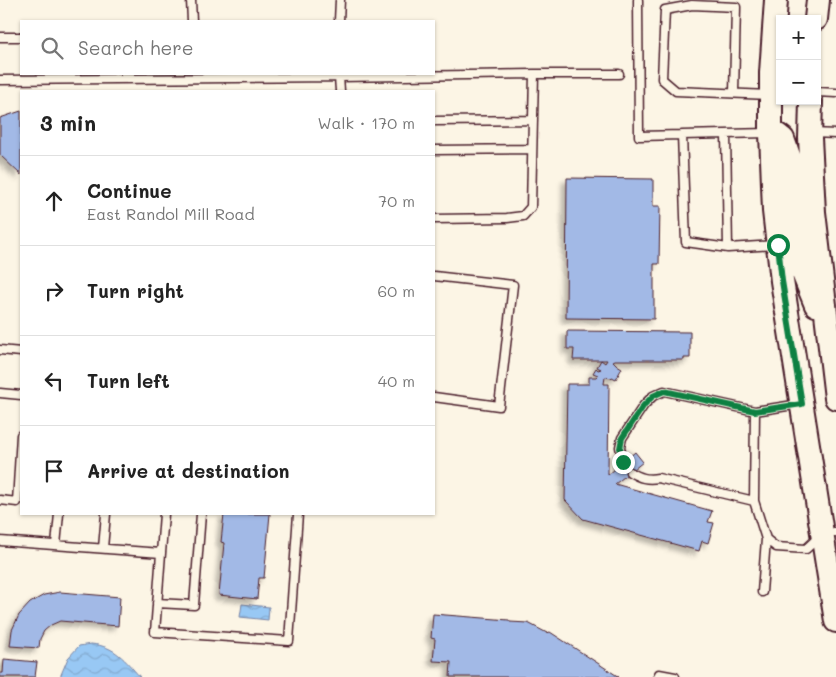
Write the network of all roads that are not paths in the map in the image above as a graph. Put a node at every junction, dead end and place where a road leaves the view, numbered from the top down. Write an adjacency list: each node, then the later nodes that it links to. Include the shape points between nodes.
1 (191, 0): 8 (lane)
2 (340, 0): 9 (lane)
3 (638, 0): 30 (lane, via 639,136)
4 (776, 0): 22 (main road)
5 (818, 0): 7 (main road)
6 (693, 2): 20 (lane, via 736,7); 20 (lane, via 664,10 662,79 676,91)
7 (816, 15)
8 (192, 20)
9 (339, 20)
10 (0, 37): 11 (lane)
11 (20, 37)
12 (534, 74): 13 (lane); 15 (lane); 24 (lane)
13 (618, 74)
14 (339, 75): 16 (lane); 18 (lane)
15 (435, 75)
16 (192, 76): 17 (lane)
17 (0, 80)
18 (340, 90)
19 (821, 92): 21 (lane)
20 (734, 93): 22 (lane)
21 (836, 93)
22 (771, 96): 26 (main road)
23 (811, 105): 27 (main road)
24 (533, 120): 25 (lane); 31 (lane)
25 (435, 121)
26 (771, 133): 28 (lane); 34 (main road); 37 (main road, via 783,139 789,156 797,250 814,302)
27 (810, 133): 29 (lane); 37 (main road, via 814,212)
28 (726, 134): 30 (lane); 35 (lane)
29 (836, 134)
30 (682, 135): 35 (lane, via 686,242)
31 (532, 149): 32 (lane); 33 (lane, via 532,207 523,216)
32 (435, 150)
33 (435, 219)
34 (778, 245): 35 (lane); 44 (main road)
35 (728, 248)
36 (435, 276): 43 (lane, via 513,285 499,406)
37 (826, 321): 40 (main road)
38 (0, 350): 39 (lane)
39 (20, 352)
40 (835, 390)
41 (0, 394): 42 (lane)
42 (20, 395)
43 (435, 397)
44 (802, 404): 45 (lane); 56 (main road)
45 (755, 411): 47 (lane, via 664,391 644,405 622,438); 50 (lane)
46 (20, 448): 49 (lane, via 16,502)
47 (623, 462)
48 (630, 472): 50 (lane, via 639,478 658,478)
49 (0, 500)
50 (754, 501): 57 (lane)
51 (59, 515): 59 (lane)
52 (106, 515): 60 (lane)
53 (164, 515): 61 (lane)
54 (201, 515): 63 (lane, via 194,605)
55 (298, 515): 63 (lane, via 289,641 155,632)
56 (829, 533): 57 (lane, via 806,549 776,547); 64 (main road)
57 (766, 539): 62 (lane)
58 (0, 541): 59 (lane)
59 (56, 545): 60 (lane)
60 (103, 548): 61 (lane)
61 (161, 553): 63 (lane)
62 (762, 592)
63 (157, 603)
64 (836, 621)
65 (658, 677): 66 (lane, via 659,674)
66 (675, 677)

